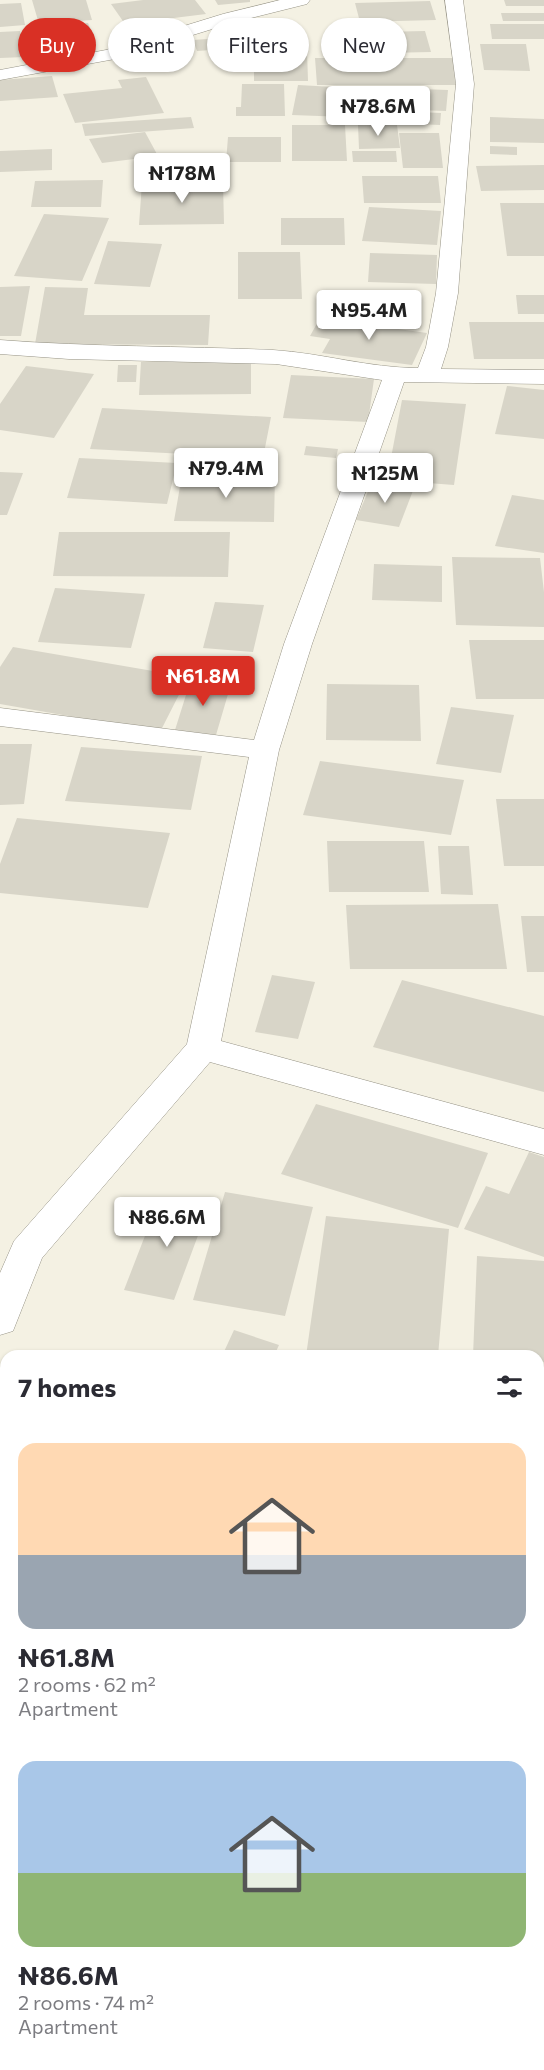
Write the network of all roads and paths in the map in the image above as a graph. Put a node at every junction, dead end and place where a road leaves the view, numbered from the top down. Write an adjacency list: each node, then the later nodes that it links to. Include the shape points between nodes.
1 (301, 0): 3 (street, via 109,56)
2 (454, 0): 6 (street, via 465,84 447,293 437,347)
3 (0, 75)
4 (0, 347): 5 (street, via 276,357)
5 (395, 375): 6 (street); 9 (street, via 298,644)
6 (427, 375): 7 (street)
7 (544, 377)
8 (0, 717): 9 (street)
9 (266, 750): 10 (street)
10 (203, 1048): 11 (street); 12 (street)
11 (544, 1142)
12 (13, 1248): 13 (street)
13 (0, 1320)

